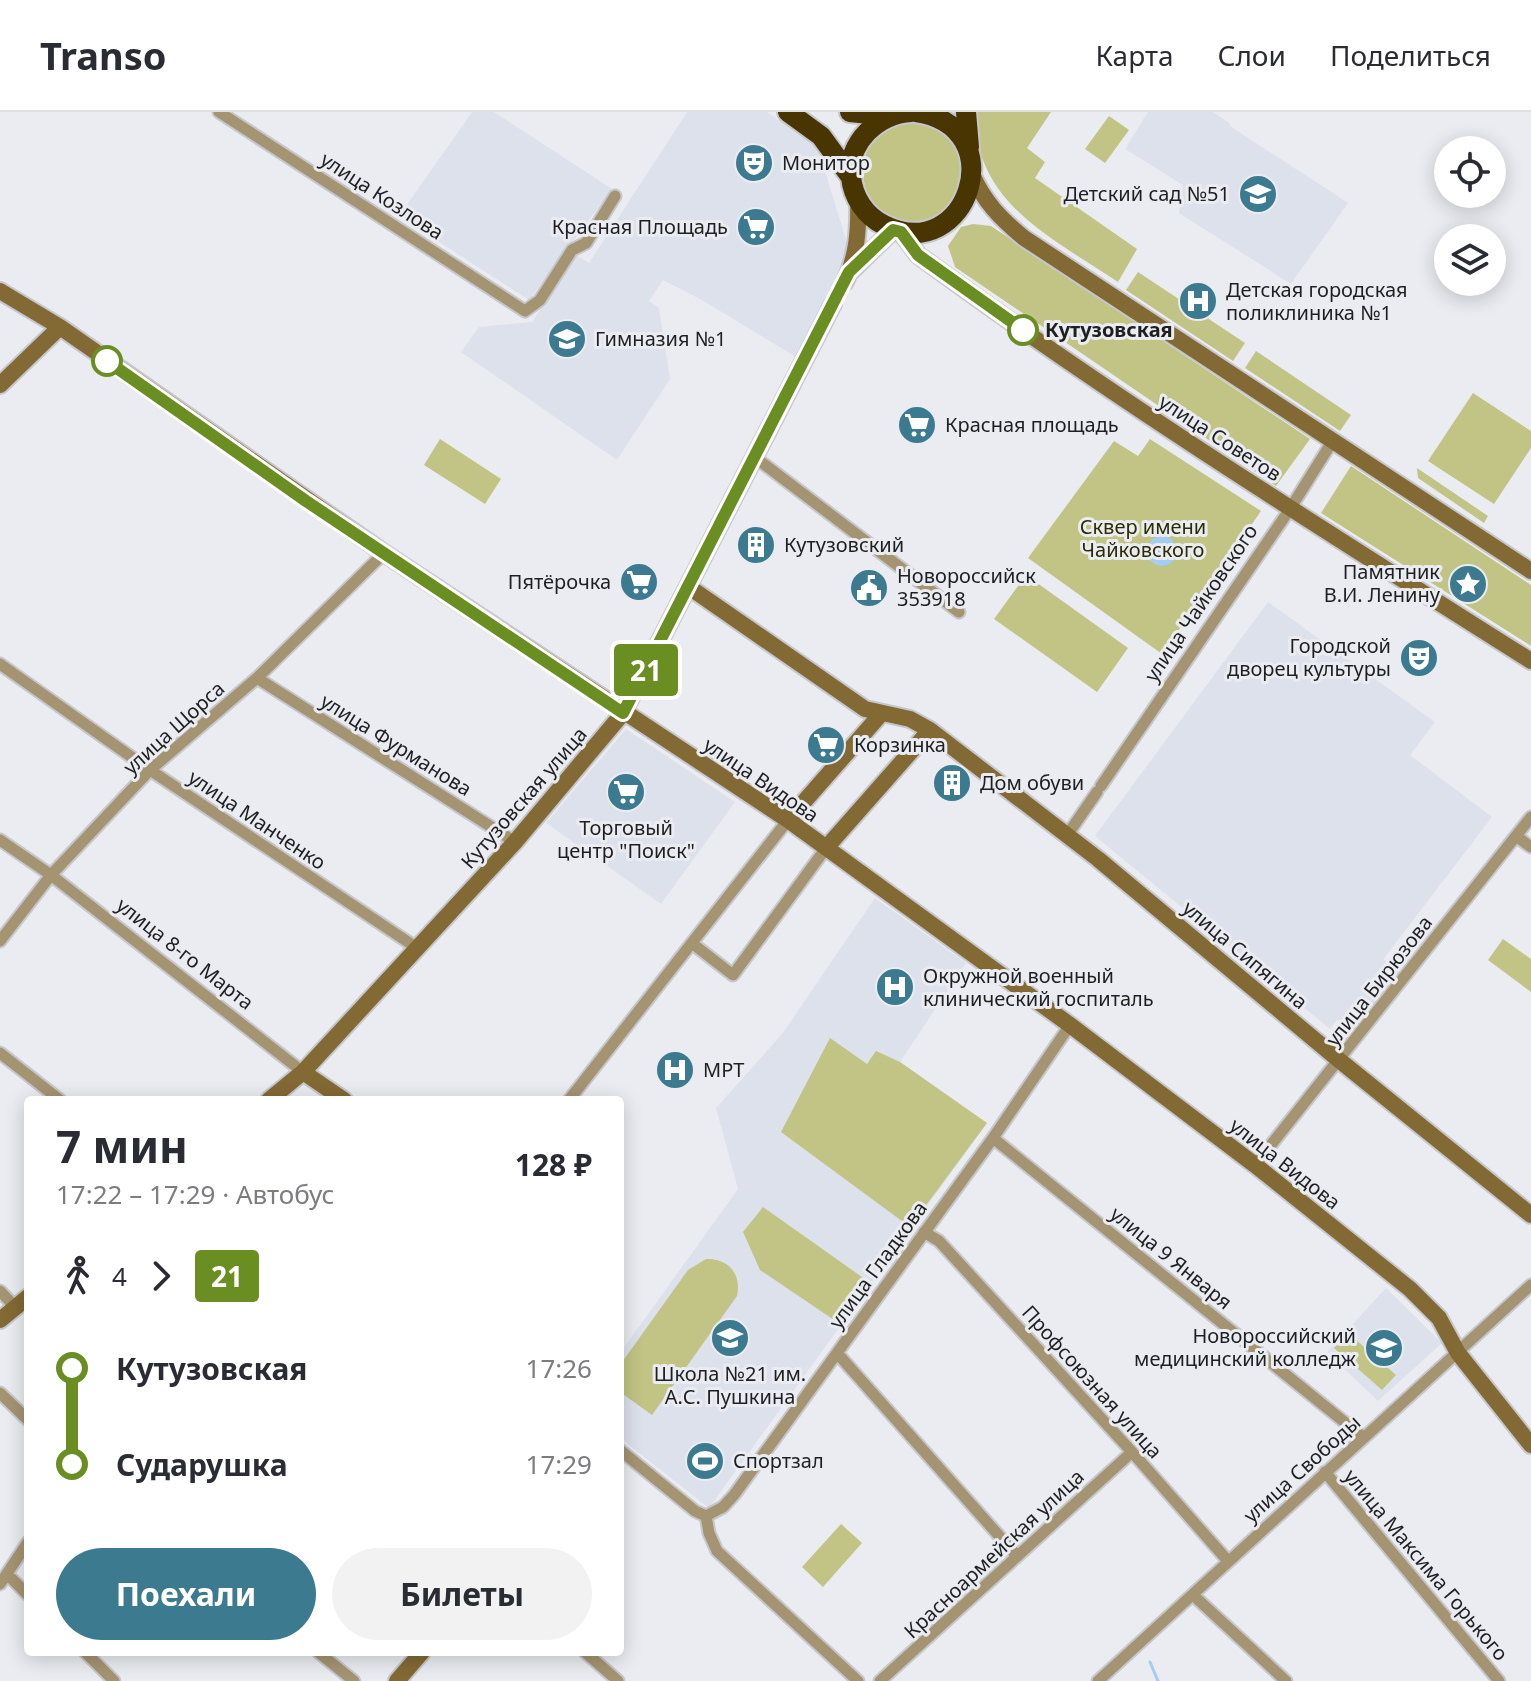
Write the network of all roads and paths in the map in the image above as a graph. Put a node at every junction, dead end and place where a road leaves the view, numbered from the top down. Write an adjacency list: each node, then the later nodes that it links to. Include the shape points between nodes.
1 (219, 112): 9 (street, улица Козлова, via 525,311 540,300 572,250 586,243)
2 (788, 112): 8 (highway, via 821,136)
3 (850, 112): 6 (highway)
4 (913, 112): 6 (highway); 7 (highway, via 939,118 958,133)
5 (966, 112): 7 (highway)
6 (898, 114): 8 (highway, via 877,122 860,140)
7 (971, 165): 11 (highway, via 970,189 956,214 930,230); 16 (street, via 986,202 1024,238)
8 (851, 177): 10 (highway)
9 (615, 196)
10 (858, 200): 11 (highway, via 879,223); 11 (street, via 859,229 847,277)
11 (897, 231): 18 (street, улица Советов, via 918,255 978,300)
12 (0, 291): 14 (street, улица Видова)
13 (833, 304): 17 (street, Кутузовская улица)
14 (60, 327): 15 (street); 19 (street, улица Видова)
15 (0, 385)
16 (1332, 442): 18 (street, улица Чайковского); 20 (street)
17 (756, 458): 21 (street, Кутузовская улица); 22 (street)
18 (1290, 509): 23 (street, улица Советов); 32 (street, улица Чайковского)
19 (384, 553): 25 (street, улица Щорса); 26 (street, улица Видова)
20 (1531, 571)
21 (689, 587): 26 (street, Кутузовская улица); 27 (street, via 865,709)
22 (959, 612)
23 (1531, 661)
24 (0, 664): 29 (street, улица Манченко)
25 (257, 678): 29 (street, улица Щорса); 34 (street, улица Фурманова)
26 (623, 713): 31 (street, улица Видова); 34 (street, Кутузовская улица)
27 (881, 714): 28 (street, улица Сипягина, via 910,719); 31 (street)
28 (930, 730): 32 (street, улица Сипягина); 37 (street)
29 (150, 770): 39 (street, улица Щорса); 42 (street, улица Манченко)
30 (1531, 817): 33 (street, улица Бирюзова)
31 (788, 820): 37 (street, улица Видова); 41 (street)
32 (1068, 834): 45 (street, улица Сипягина)
33 (1516, 836): 36 (street); 45 (street, улица Бирюзова)
34 (515, 842): 42 (street, Кутузовская улица)
35 (5, 844): 38 (street); 39 (street, улица 8-го Марта)
36 (1531, 847)
37 (826, 848): 41 (street, via 733,975); 43 (street, улица Видова)
38 (0, 859)
39 (51, 875): 40 (street, улица Щорса); 46 (street, улица 8-го Марта)
40 (0, 941)
41 (693, 944): 50 (street)
42 (417, 948): 46 (street, Кутузовская улица)
43 (1070, 1025): 51 (street, улица Гладкова); 52 (street, улица Видова)
44 (0, 1053): 47 (street)
45 (1339, 1060): 52 (street, улица Бирюзова); 53 (street, улица Сипягина)
46 (303, 1072): 48 (street, Кутузовская улица); 49 (street, улица 8-го Марта)
47 (55, 1096)
48 (274, 1096)
49 (338, 1096)
50 (572, 1096)
51 (993, 1138): 54 (street, улица Гладкова); 63 (street, улица 9 Января)
52 (1255, 1165): 60 (street, улица Видова, via 1410,1289 1439,1318)
53 (1531, 1215)
54 (924, 1232): 59 (street, улица Гладкова); 65 (street, Профсоюзная улица, via 939,1241)
55 (1531, 1285): 60 (street, улица Свободы)
56 (0, 1291): 57 (street)
57 (22, 1302): 58 (street)
58 (0, 1320)
59 (837, 1353): 68 (street, улица Гладкова, via 734,1495); 70 (street)
60 (1458, 1353): 63 (street, улица Свободы); 64 (street, улица Видова)
61 (0, 1393): 62 (street)
62 (24, 1416)
63 (1363, 1437): 67 (street, улица Свободы)
64 (1531, 1445)
65 (1132, 1452): 70 (street, Красноармейская улица); 71 (street, Профсоюзная улица)
66 (624, 1453): 68 (street)
67 (1325, 1472): 71 (street, улица Свободы); 87 (street, улица Максима Горького)
68 (706, 1516): 83 (street, via 717,1551)
69 (24, 1548): 72 (street)
70 (1017, 1556): 84 (street, Красноармейская улица)
71 (1228, 1561): 74 (street, улица Свободы)
72 (3, 1579): 73 (street)
73 (24, 1592)
74 (1193, 1595): 85 (street, улица Свободы); 86 (street)
75 (89, 1656): 79 (street)
76 (323, 1656): 80 (street)
77 (419, 1656): 81 (street)
78 (590, 1656): 82 (street)
79 (114, 1681)
80 (354, 1681)
81 (397, 1681)
82 (618, 1681)
83 (858, 1681)
84 (880, 1681)
85 (1098, 1681)
86 (1286, 1681)
87 (1499, 1681)

